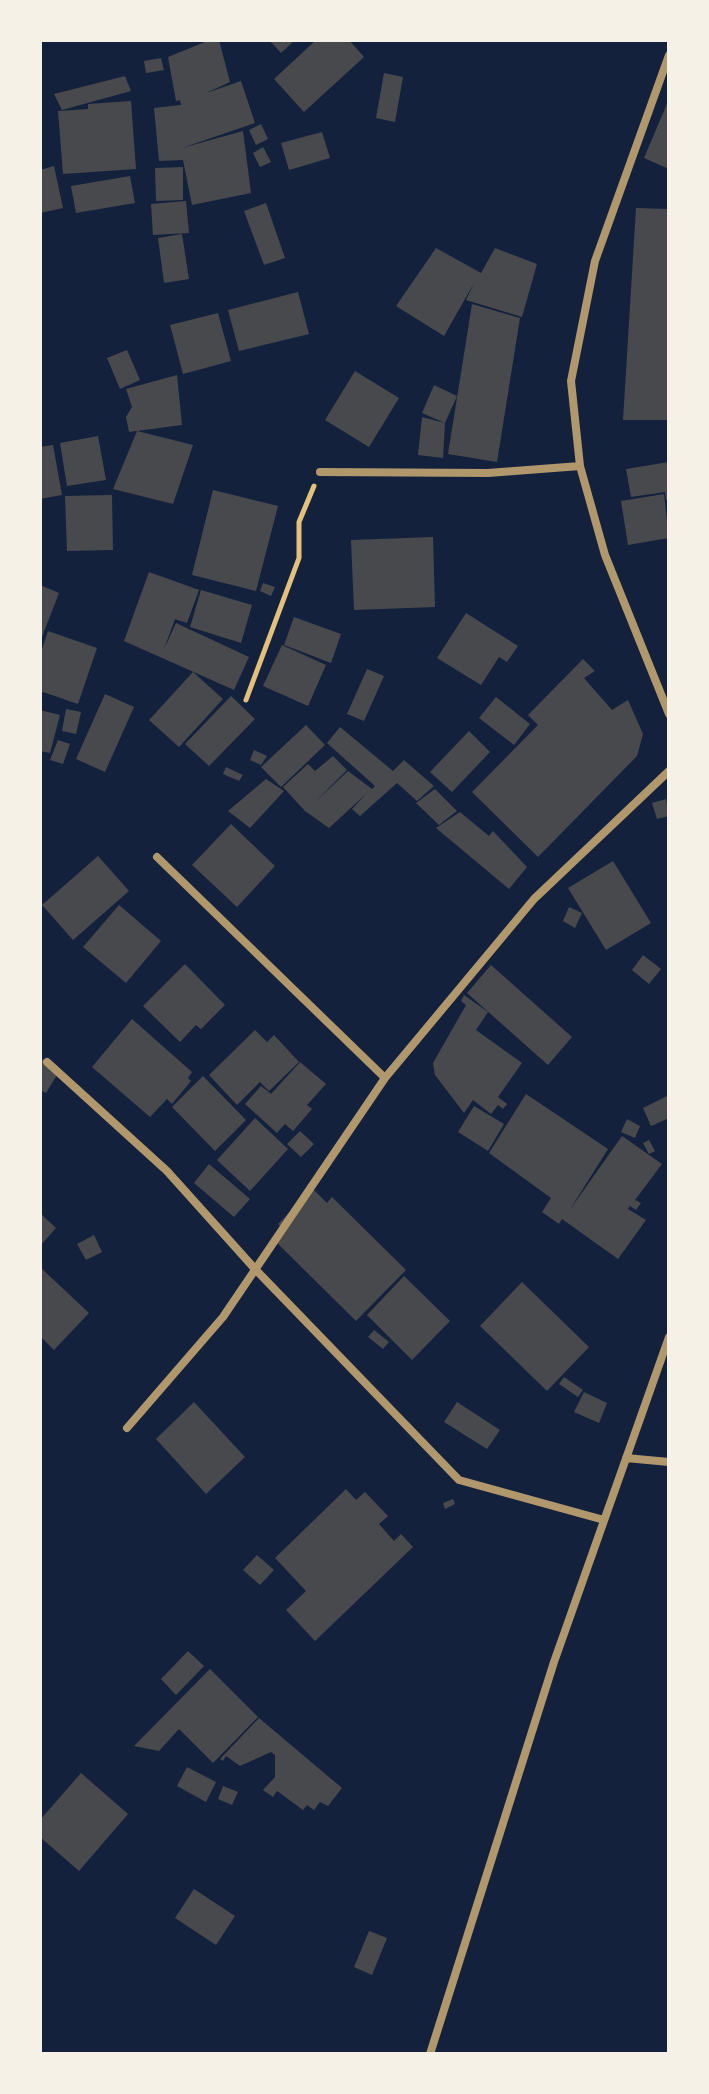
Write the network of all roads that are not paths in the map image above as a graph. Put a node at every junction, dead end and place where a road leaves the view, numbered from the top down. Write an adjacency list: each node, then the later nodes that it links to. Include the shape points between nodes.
1 (669, 55): 2 (street, via 595,261 571,381)
2 (580, 466): 3 (street, via 488,473); 4 (street, via 605,555)
3 (320, 472)
4 (669, 714)
5 (669, 771): 8 (street, via 534,899)
6 (157, 857): 8 (street)
7 (47, 1062): 9 (street, via 167,1171)
8 (385, 1078): 9 (street)
9 (255, 1269): 11 (street, via 223,1317); 14 (street, via 459,1480)
10 (669, 1337): 12 (street)
11 (127, 1428)
12 (626, 1458): 13 (street); 14 (street)
13 (669, 1462)
14 (604, 1520): 15 (street)
15 (430, 2054)

